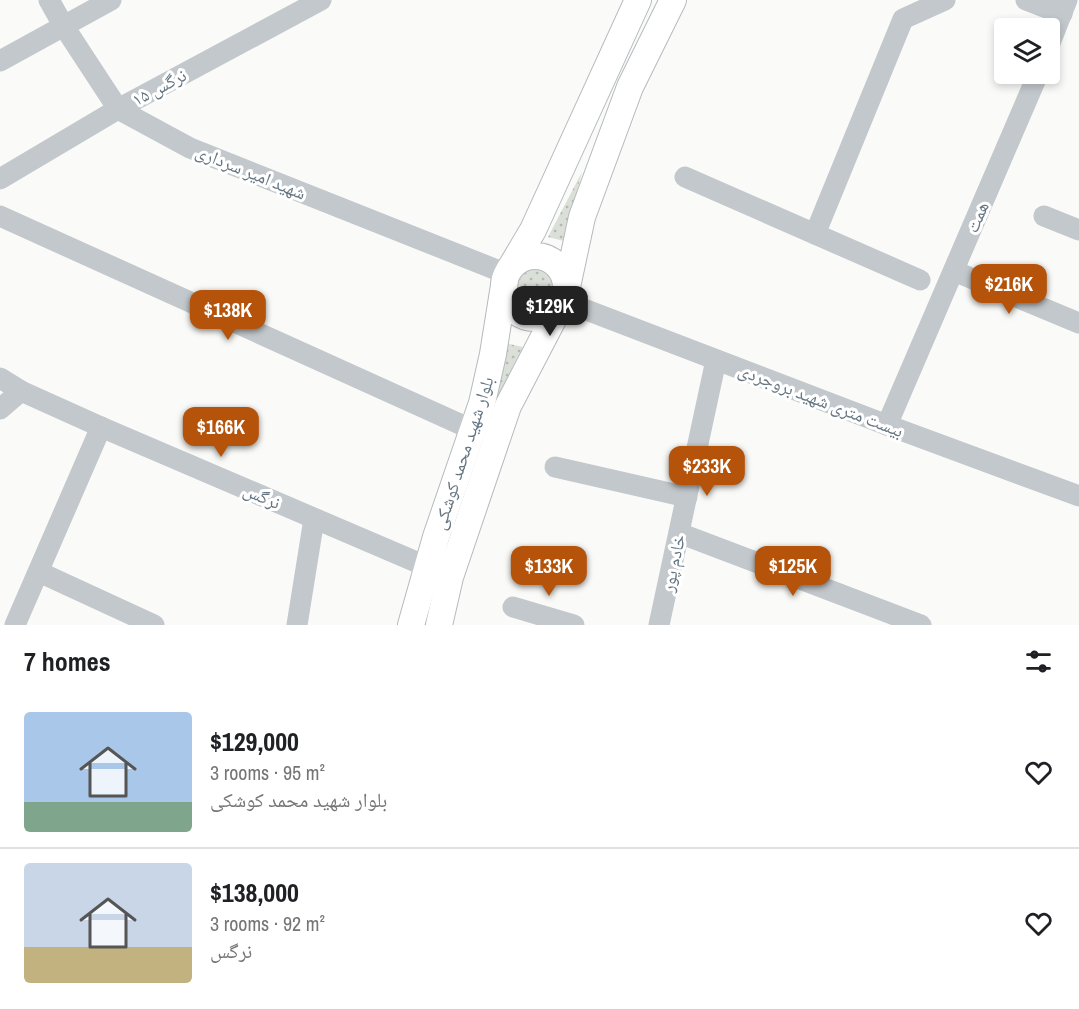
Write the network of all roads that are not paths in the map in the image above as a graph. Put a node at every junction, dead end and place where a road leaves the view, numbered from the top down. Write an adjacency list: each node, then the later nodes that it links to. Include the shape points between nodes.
1 (49, 0): 9 (street, شهید امیر سرداری)
2 (111, 0): 9 (street)
3 (321, 0): 12 (street, نرگس ۱۵)
4 (638, 0): 20 (main road, بلوار شهید محمد کوشکی, via 533,230)
5 (673, 0): 22 (main road, بلوار شهید محمد کوشکی, via 626,98 582,217)
6 (945, 0): 18 (street, via 903,19)
7 (1026, 0): 8 (street)
8 (1064, 7)
9 (63, 25): 10 (street); 12 (street, شهید امیر سرداری)
10 (0, 61)
11 (1034, 84): 19 (street, همت)
12 (118, 109): 14 (street, نرگس ۱۵); 20 (street, شهید امیر سرداری, via 190,148)
13 (685, 177): 18 (street)
14 (0, 179)
15 (0, 216): 30 (street)
16 (1044, 216): 17 (street)
17 (1079, 230)
18 (815, 234): 21 (street)
19 (954, 271): 23 (street); 28 (street, همت)
20 (508, 273): 22 (main road, via 527,256 546,257 561,269 565,278); 22 (main road, via 504,289 507,298 519,313 528,317 546,316 555,311); 30 (main road, بلوار شهید محمد کوشکی, via 494,354)
21 (920, 280)
22 (564, 297): 24 (street, بیست متری شهید بروجردی); 44 (main road, بلوار شهید محمد کوشکی, via 508,406 450,577)
23 (1079, 323)
24 (716, 360): 28 (street, بیست متری شهید بروجردی); 33 (street, خادم پور)
25 (0, 378): 26 (street, نرگس)
26 (21, 391): 27 (street); 29 (street, نرگس)
27 (0, 409)
28 (887, 425): 32 (street, بیست متری شهید بروجردی)
29 (101, 427): 34 (street, نرگس); 37 (street)
30 (473, 430): 36 (main road, بلوار شهید محمد کوشکی)
31 (555, 468): 33 (street)
32 (1079, 496)
33 (687, 497): 35 (street, خادم پور)
34 (314, 519): 36 (street, نرگس); 42 (street)
35 (679, 533): 39 (street, خادم پور); 46 (street)
36 (428, 567): 43 (main road, بلوار شهید محمد کوشکی)
37 (39, 572): 40 (street); 41 (street)
38 (513, 607): 45 (street)
39 (662, 624)
40 (15, 625)
41 (154, 625)
42 (297, 625)
43 (411, 625)
44 (439, 625)
45 (574, 625)
46 (921, 625)

